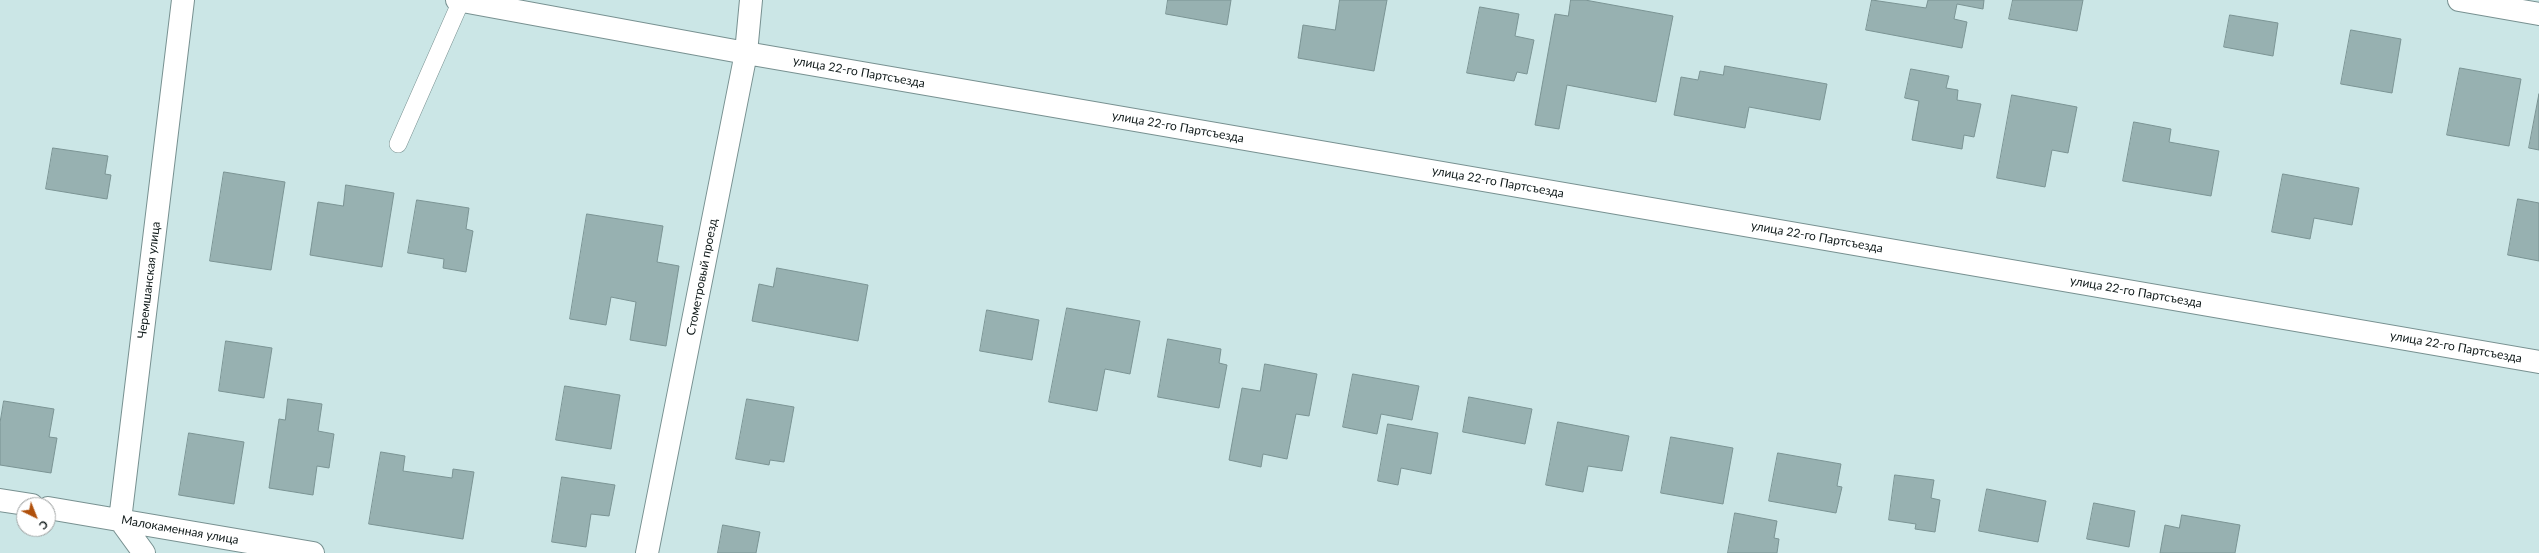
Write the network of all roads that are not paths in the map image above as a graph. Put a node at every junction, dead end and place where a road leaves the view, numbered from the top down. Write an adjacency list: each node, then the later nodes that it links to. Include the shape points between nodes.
1 (184, 0): 12 (street, Черемшанская улица)
2 (459, 0): 6 (street, улица 22-го Партсъезда); 7 (lane)
3 (751, 0): 6 (street, Стометровый проезд)
4 (2459, 0): 5 (street)
5 (2539, 14)
6 (746, 52): 8 (street, улица 22-го Партсъезда); 15 (street, Стометровый проезд)
7 (398, 144)
8 (2539, 362)
9 (0, 500): 10 (street)
10 (16, 502)
11 (56, 509): 12 (street, Малокаменная улица)
12 (120, 520): 13 (street); 14 (street, Малокаменная улица)
13 (144, 553)
14 (313, 553)
15 (647, 553)

